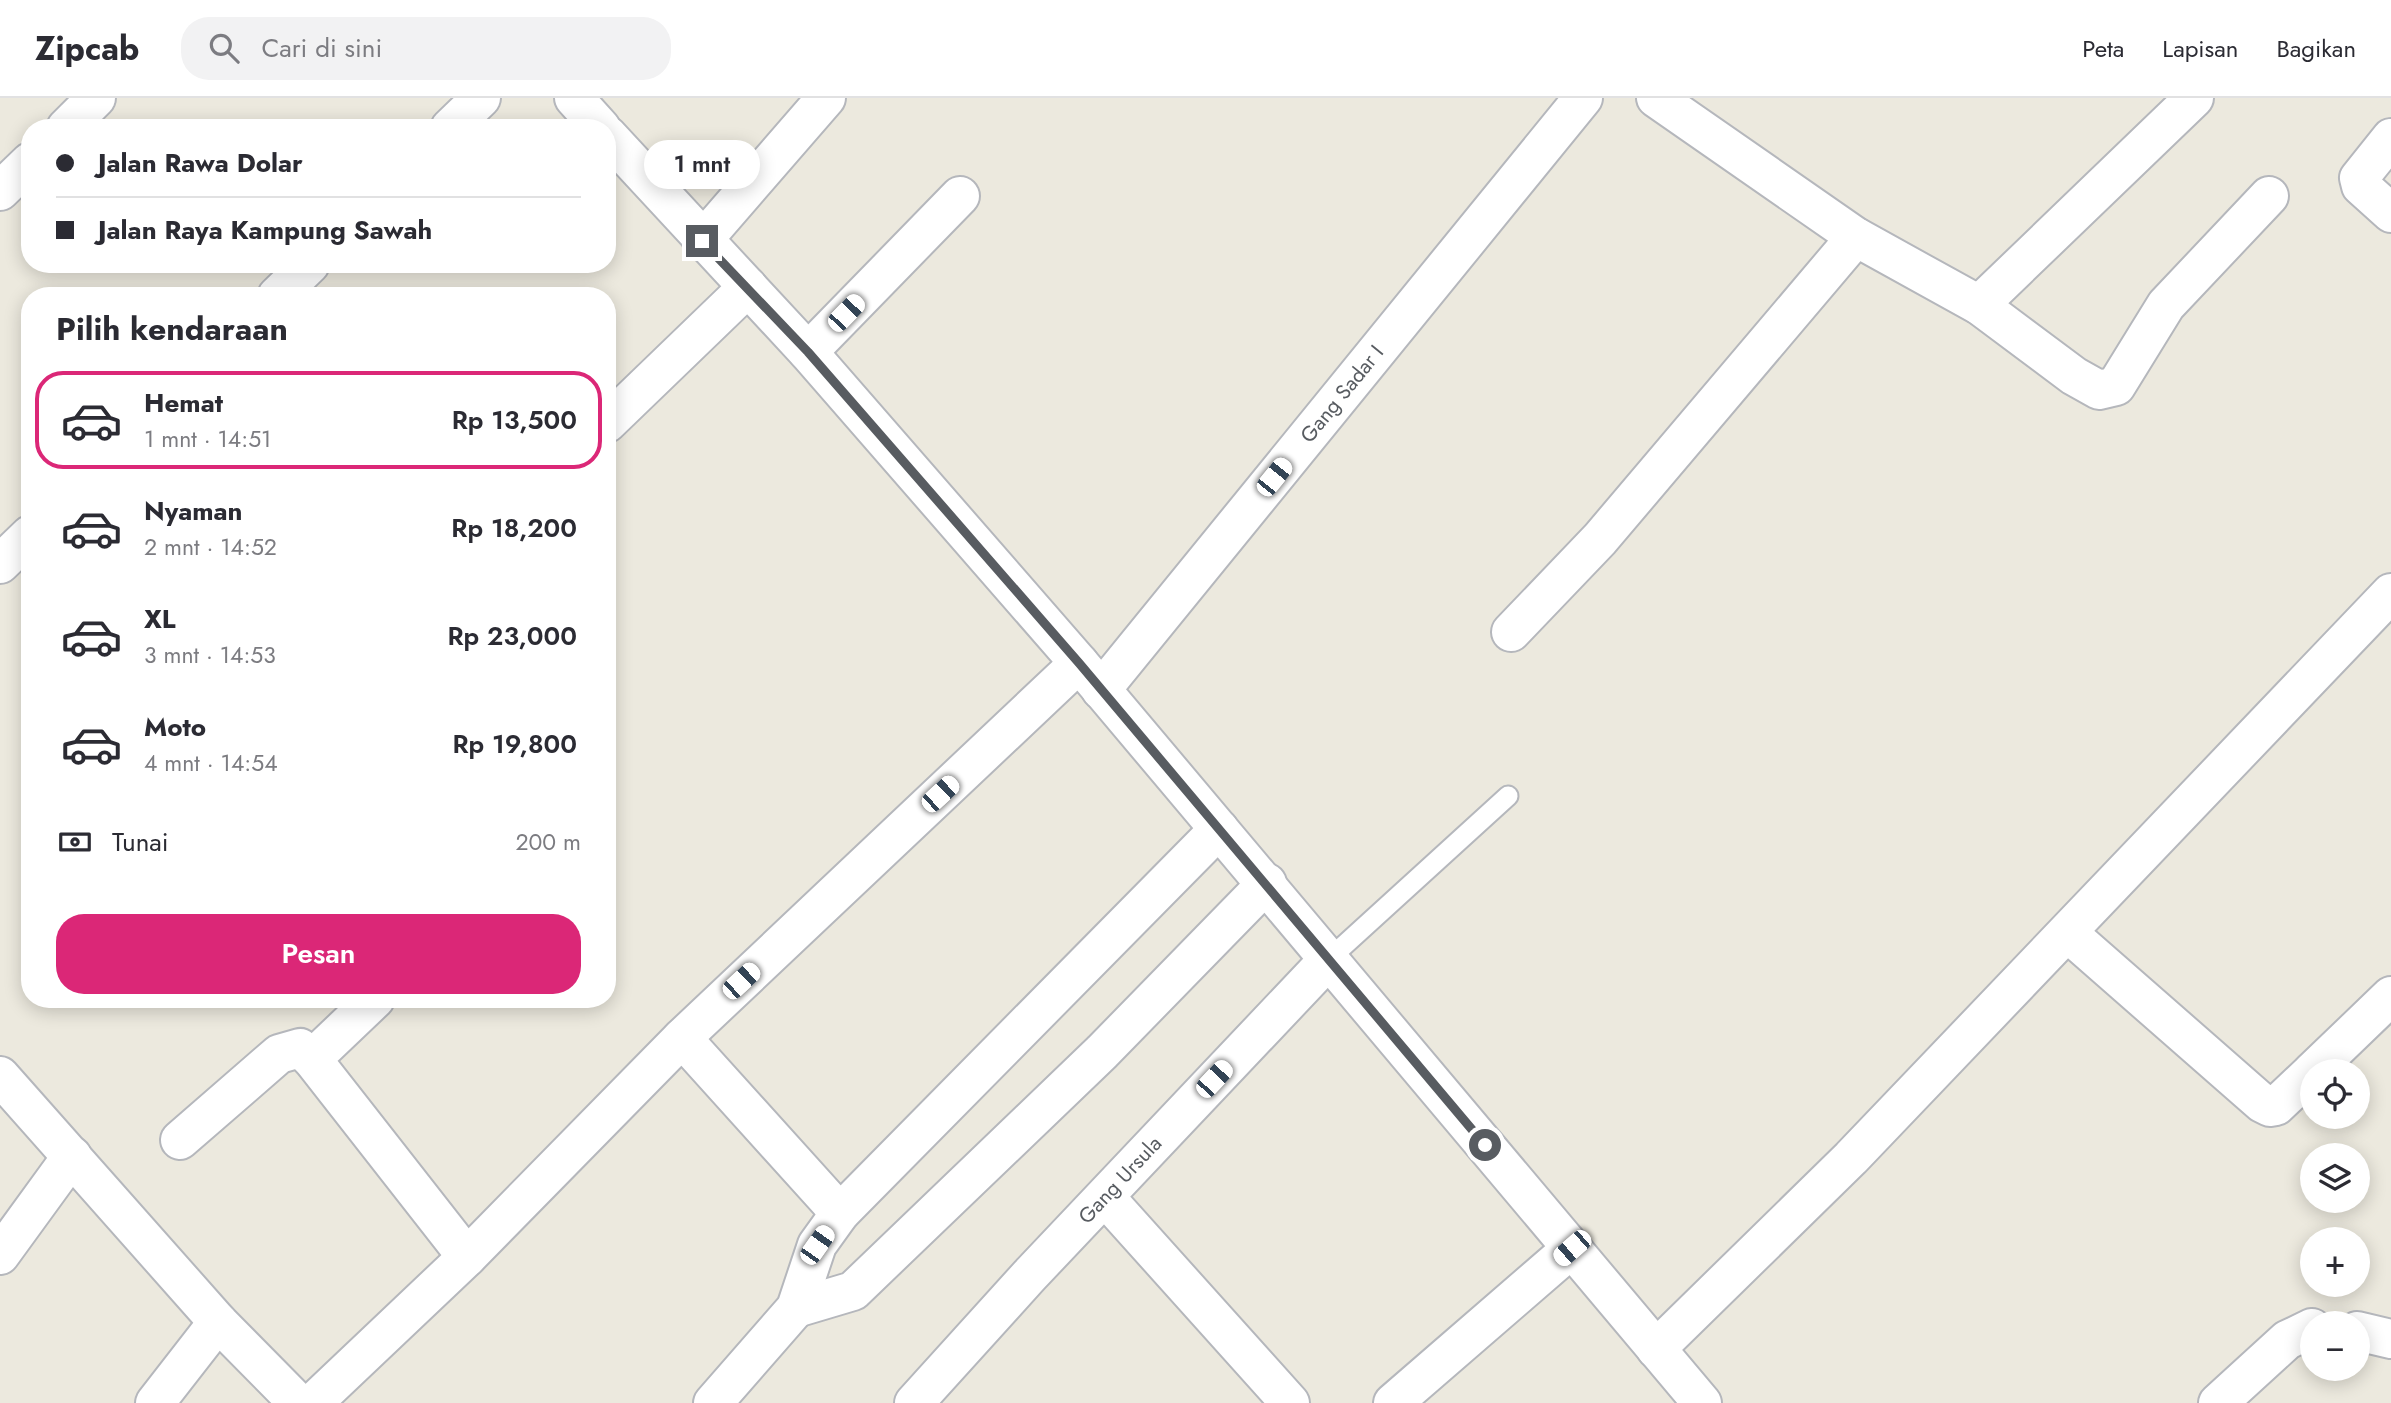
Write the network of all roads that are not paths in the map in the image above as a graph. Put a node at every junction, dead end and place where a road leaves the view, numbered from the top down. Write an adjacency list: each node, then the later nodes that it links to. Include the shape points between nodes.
1 (96, 98): 8 (street)
2 (481, 98): 9 (street)
3 (575, 98): 10 (street)
4 (826, 98): 19 (street)
5 (1657, 98): 18 (street)
6 (2194, 98): 23 (street)
7 (1566, 104): 30 (street, Gang Sadar I)
8 (74, 119)
9 (459, 119)
10 (593, 119)
11 (2391, 138): 17 (street, via 2359,178 2361,186)
12 (616, 145): 19 (street)
13 (21, 171): 14 (street)
14 (0, 191)
15 (2269, 195): 23 (street, via 2166,305 2116,386 2099,390 2074,376)
16 (960, 197): 24 (street)
17 (2391, 213)
18 (1856, 237): 23 (street); 29 (street, via 1600,539)
19 (702, 241): 22 (street)
20 (301, 273): 21 (street)
21 (286, 287)
22 (748, 287): 24 (street); 25 (street)
23 (1979, 305)
24 (808, 352): 30 (street)
25 (616, 414)
26 (21, 544): 27 (street)
27 (0, 564)
28 (2391, 593): 34 (street)
29 (1511, 632)
30 (1090, 676): 32 (street); 38 (street, Gang Sadar I)
31 (1508, 796): 35 (lane)
32 (1219, 829): 33 (street); 46 (street)
33 (1267, 883): 35 (street); 50 (street, via 1102,1052 853,1291)
34 (2068, 933): 42 (street, via 2262,1103 2276,1105); 55 (street)
35 (1329, 959): 45 (street, Gang Ursula); 47 (street)
36 (2391, 996): 40 (street)
37 (365, 1008): 39 (street)
38 (682, 1038): 46 (street); 49 (street, Gang Sadar I)
39 (312, 1059): 43 (street, via 300,1048 279,1054); 49 (street)
40 (2326, 1059)
41 (0, 1076): 44 (street)
42 (2300, 1083)
43 (180, 1140)
44 (72, 1156): 48 (street); 51 (street)
45 (1104, 1197): 60 (street, Gang Ursula); 61 (street)
46 (840, 1213): 50 (street, via 817,1245)
47 (1572, 1248): 55 (street); 62 (street)
48 (0, 1255)
49 (467, 1257): 58 (street, Gang Sadar I)
50 (796, 1308): 59 (street)
51 (218, 1322): 56 (street); 57 (street)
52 (2300, 1334): 64 (street, via 2287,1340)
53 (2370, 1334): 54 (street)
54 (2391, 1339)
55 (1657, 1349): 63 (street)
56 (155, 1403)
57 (298, 1403)
58 (313, 1403)
59 (713, 1403)
60 (914, 1403)
61 (1290, 1403)
62 (1393, 1403)
63 (1702, 1403)
64 (2218, 1403)

